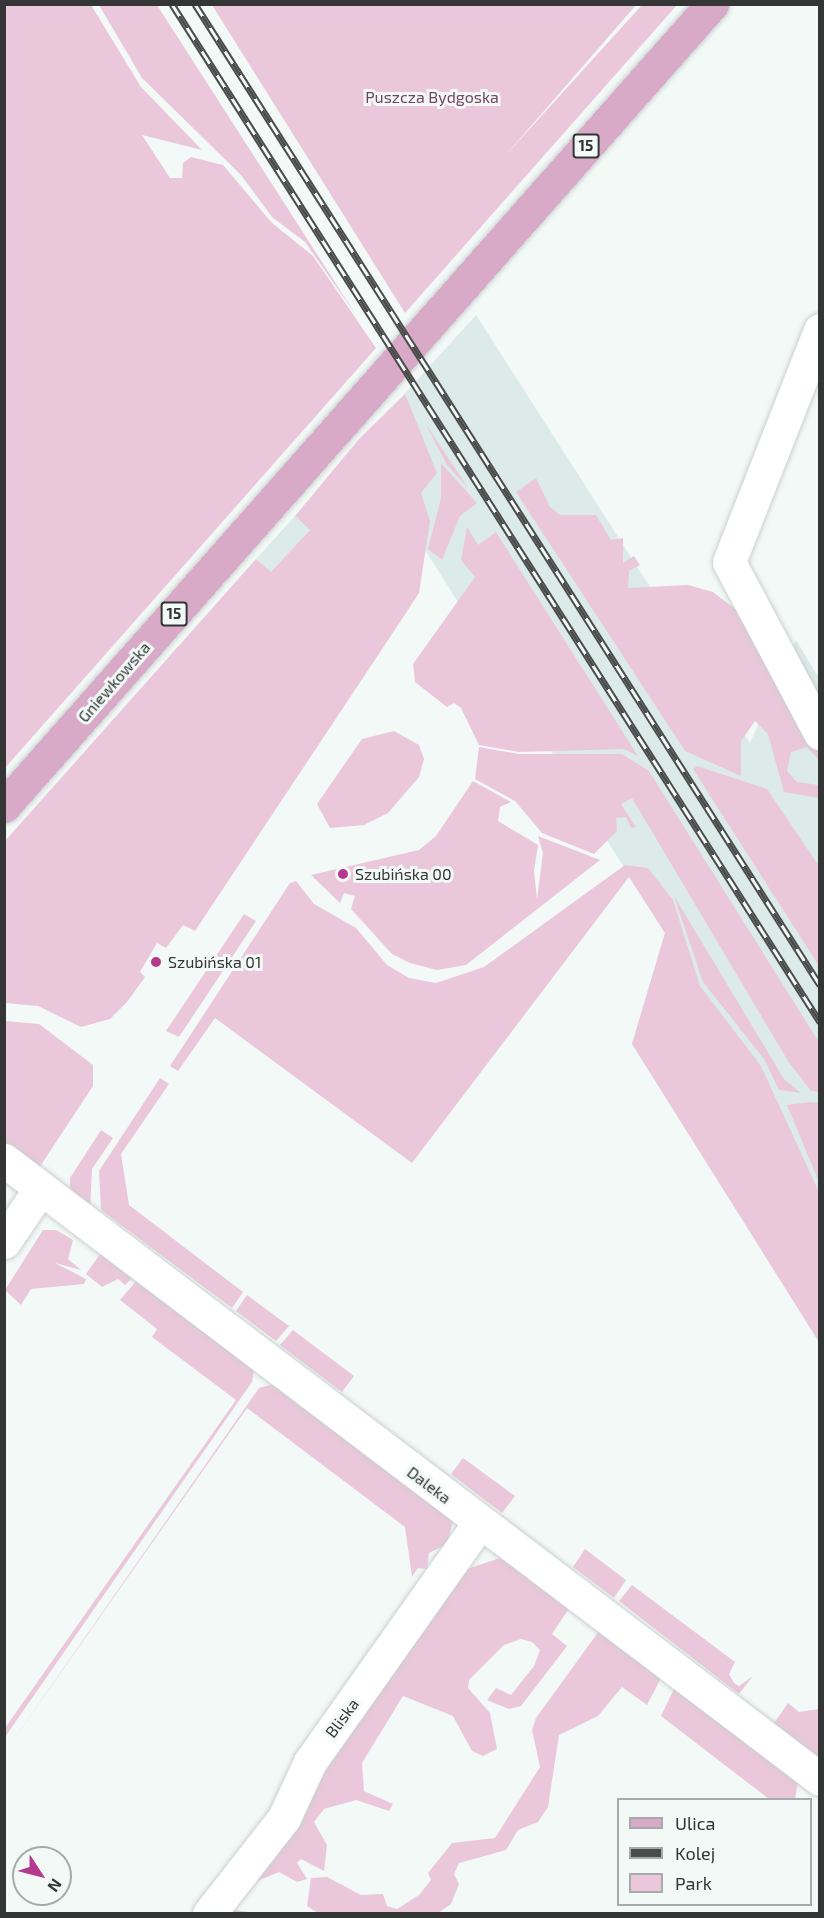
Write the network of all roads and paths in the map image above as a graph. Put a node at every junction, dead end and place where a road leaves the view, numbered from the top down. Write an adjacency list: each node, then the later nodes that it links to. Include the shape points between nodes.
1 (712, 4): 4 (main road, Gniewkowska / 15)
2 (819, 330): 3 (street, via 729,562)
3 (819, 733)
4 (4, 806)
5 (4, 1160): 6 (street, Daleka)
6 (40, 1189): 7 (street); 8 (street, Daleka)
7 (4, 1242)
8 (479, 1523): 9 (street, Daleka); 10 (street, Bliska, via 310,1762 284,1818)
9 (819, 1779)
10 (209, 1914)

